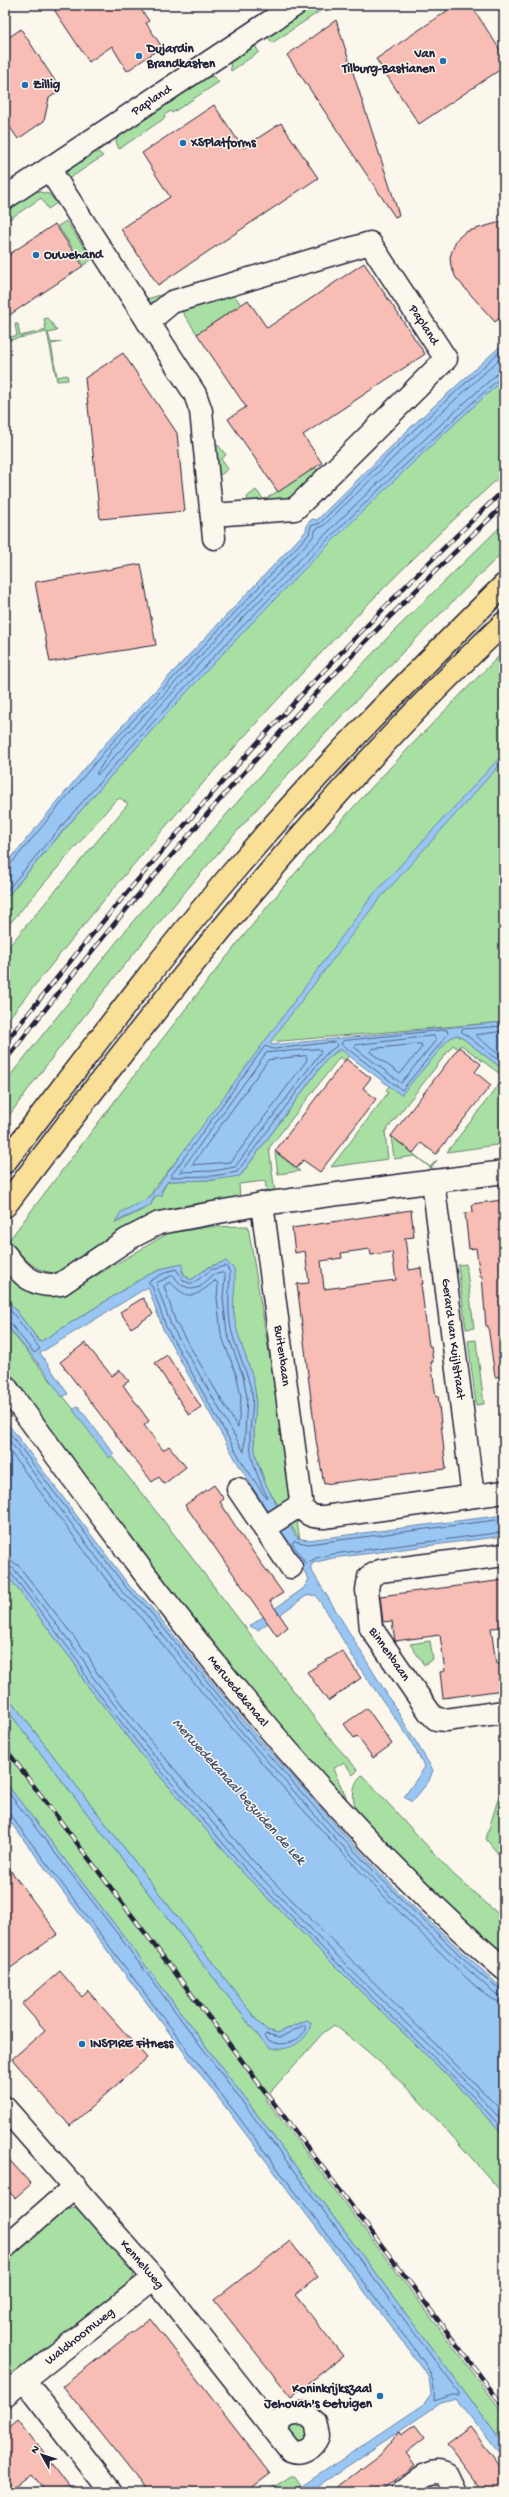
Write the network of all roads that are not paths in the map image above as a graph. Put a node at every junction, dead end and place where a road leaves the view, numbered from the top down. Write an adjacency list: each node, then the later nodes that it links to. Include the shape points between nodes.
1 (295, 5): 2 (street, Papland)
2 (49, 169): 3 (street, Papland); 4 (street)
3 (5, 198)
4 (148, 322): 5 (street, via 196,394 201,411); 5 (street, Papland, via 172,302 370,243 446,359 295,509)
5 (212, 515): 6 (street)
6 (214, 538)
7 (504, 585): 9 (highway, via 314,779 158,964)
8 (504, 623): 12 (highway, via 463,662 330,804 253,891)
9 (5, 1162)
10 (504, 1172): 11 (street)
11 (433, 1181): 13 (street); 18 (street, Gerard van Kuijlstraat)
12 (9, 1201)
13 (262, 1204): 14 (street, via 159,1223 128,1239 87,1268 55,1285 40,1285 26,1279); 19 (street, Buitenbaan)
14 (5, 1254)
15 (5, 1386): 24 (street, Merwedekanaal, via 133,1556 247,1701 358,1828)
16 (238, 1489): 20 (street)
17 (504, 1492): 18 (street)
18 (474, 1496): 19 (street, via 324,1518)
19 (296, 1510): 20 (street)
20 (267, 1526): 22 (street)
21 (504, 1555): 23 (street, Binnenbaan, via 380,1571 369,1578 367,1590 373,1632 430,1714 436,1719 446,1720)
22 (291, 1568)
23 (504, 1712)
24 (504, 1969)
25 (5, 2108): 26 (street, Kennelweg)
26 (74, 2186): 27 (street); 28 (street, Kennelweg)
27 (5, 2247)
28 (154, 2278): 29 (street, Waldhoornweg); 31 (street, Kennelweg)
29 (24, 2380): 30 (street, Waldhoornweg); 32 (street)
30 (5, 2395)
31 (272, 2427)
32 (111, 2492)
33 (403, 2492): 34 (street, via 436,2471 447,2475)
34 (455, 2492)

